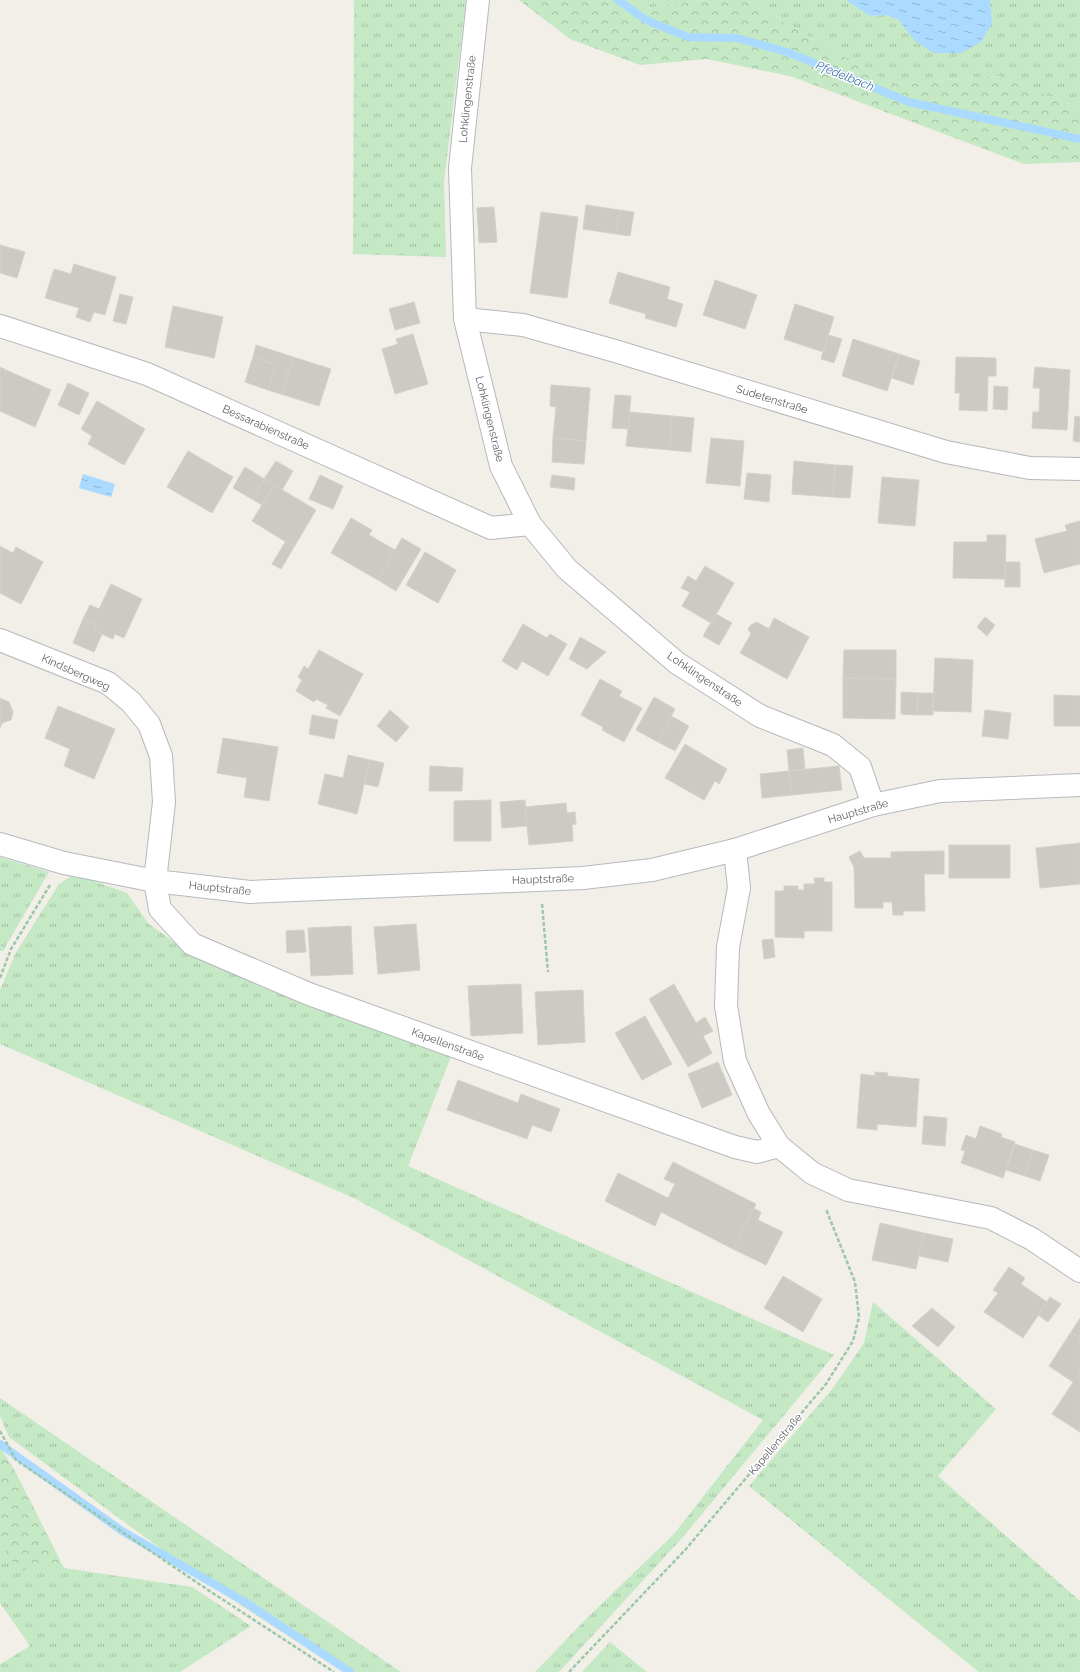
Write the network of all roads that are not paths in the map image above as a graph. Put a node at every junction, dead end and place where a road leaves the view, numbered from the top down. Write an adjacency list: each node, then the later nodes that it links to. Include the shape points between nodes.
1 (478, 0): 2 (street, Lohklingenstraße, via 460,168)
2 (465, 319): 4 (street, Sudetenstraße, via 523,325 946,452 1030,468); 5 (street, Lohklingenstraße, via 501,466)
3 (0, 326): 5 (street, Bessarabienstraße, via 147,374 491,528)
4 (1080, 469)
5 (530, 524): 8 (street, Lohklingenstraße, via 567,569 677,663 760,716 833,745 860,767)
6 (0, 640): 11 (street, Kindsbergweg, via 108,683 131,702 149,724 161,756 164,802)
7 (1080, 785): 8 (street, Hauptstraße, via 940,791)
8 (873, 805): 10 (street, Hauptstraße)
9 (0, 844): 11 (street, Hauptstraße, via 64,863)
10 (736, 850): 11 (street, Hauptstraße, via 652,870 583,878 250,892); 12 (street, via 739,888 728,947 727,1013 735,1061 759,1114)
11 (155, 881): 12 (street, Kapellenstraße, via 160,909 192,944 309,994 736,1147 757,1152)
12 (779, 1146): 13 (street, via 812,1173 848,1190 991,1218 1032,1239)
13 (1080, 1271)

